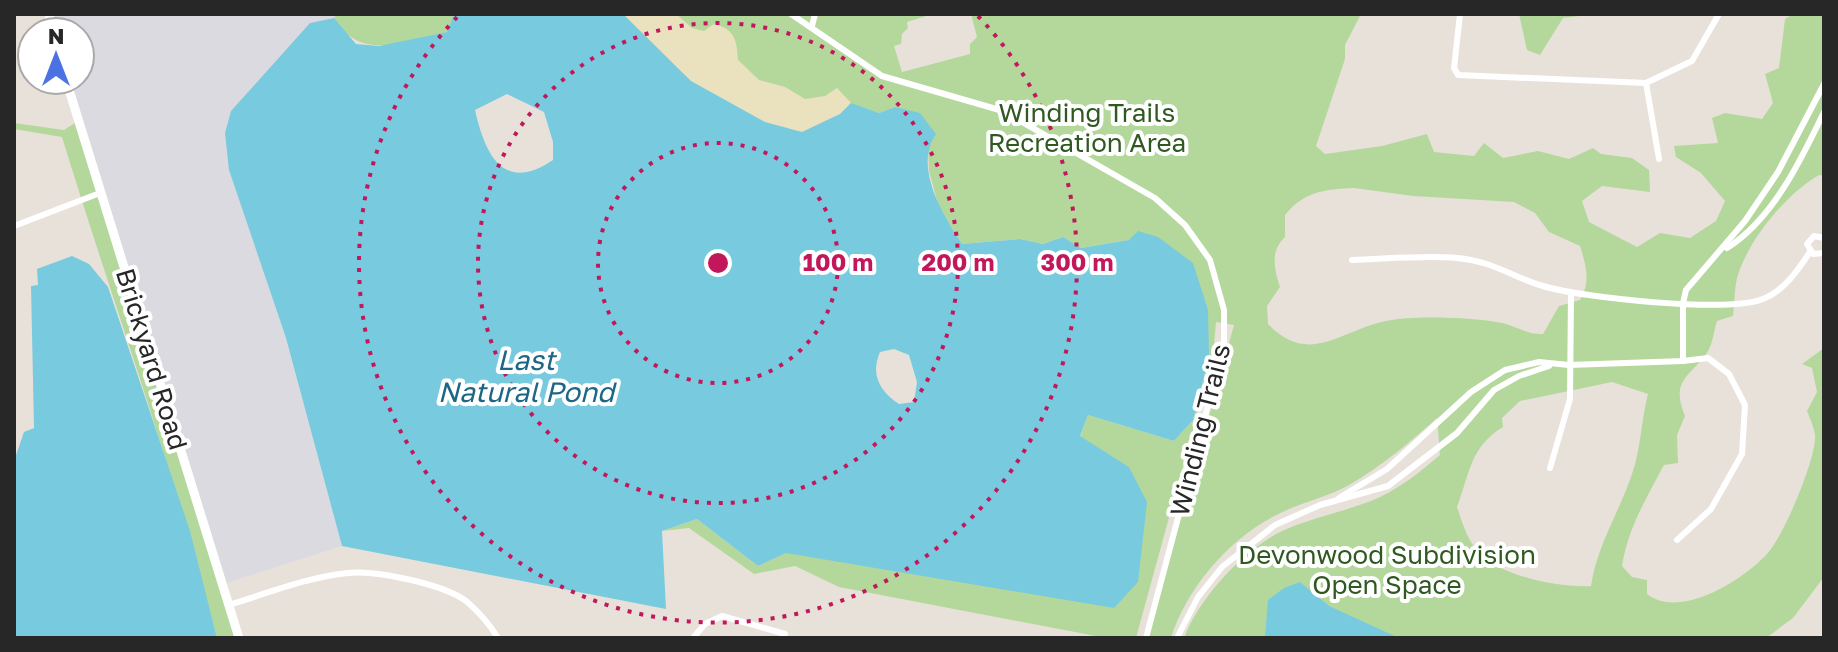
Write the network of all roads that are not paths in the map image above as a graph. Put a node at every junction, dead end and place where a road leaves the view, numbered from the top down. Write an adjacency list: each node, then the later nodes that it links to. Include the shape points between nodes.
1 (791, 14): 5 (street, Winding Trails)
2 (815, 14): 5 (street)
3 (1460, 14): 6 (street, via 1454,68 1458,75)
4 (1719, 14): 6 (street, via 1692,61)
5 (812, 26): 31 (street, Winding Trails, via 882,76 1003,111 1143,190 1173,212 1210,260 1224,310 1224,345)
6 (1646, 83): 10 (street)
7 (1824, 84): 14 (street, via 1778,172)
8 (71, 96): 11 (street, Brickyard Road)
9 (1824, 112): 14 (street, via 1788,179 1743,238)
10 (1659, 159)
11 (100, 193): 12 (street); 26 (street, Brickyard Road)
12 (14, 226)
13 (1824, 238): 15 (street, via 1810,239)
14 (1721, 252): 19 (street, via 1696,274)
15 (1810, 252): 16 (street); 19 (street, via 1784,286 1761,300)
16 (1824, 253)
17 (1352, 260): 18 (street, via 1456,258 1501,266)
18 (1571, 294): 19 (street); 22 (street)
19 (1683, 303): 20 (street)
20 (1683, 361): 22 (street); 25 (street, via 1708,358 1729,374 1745,405 1742,454 1711,509)
21 (1552, 365): 22 (street); 24 (street, via 1494,390 1457,433 1388,486); 24 (street, via 1521,364 1486,380 1387,469)
22 (1569, 365): 23 (street, via 1570,399)
23 (1550, 468)
24 (1339, 498): 32 (street, via 1275,525 1244,548 1208,583)
25 (1677, 540)
26 (229, 605): 28 (street, Brickyard Road); 29 (street, via 351,572 419,583 464,600)
27 (785, 634): 30 (street, via 722,616)
28 (239, 638)
29 (498, 638)
30 (693, 638)
31 (1146, 638)
32 (1177, 638)

